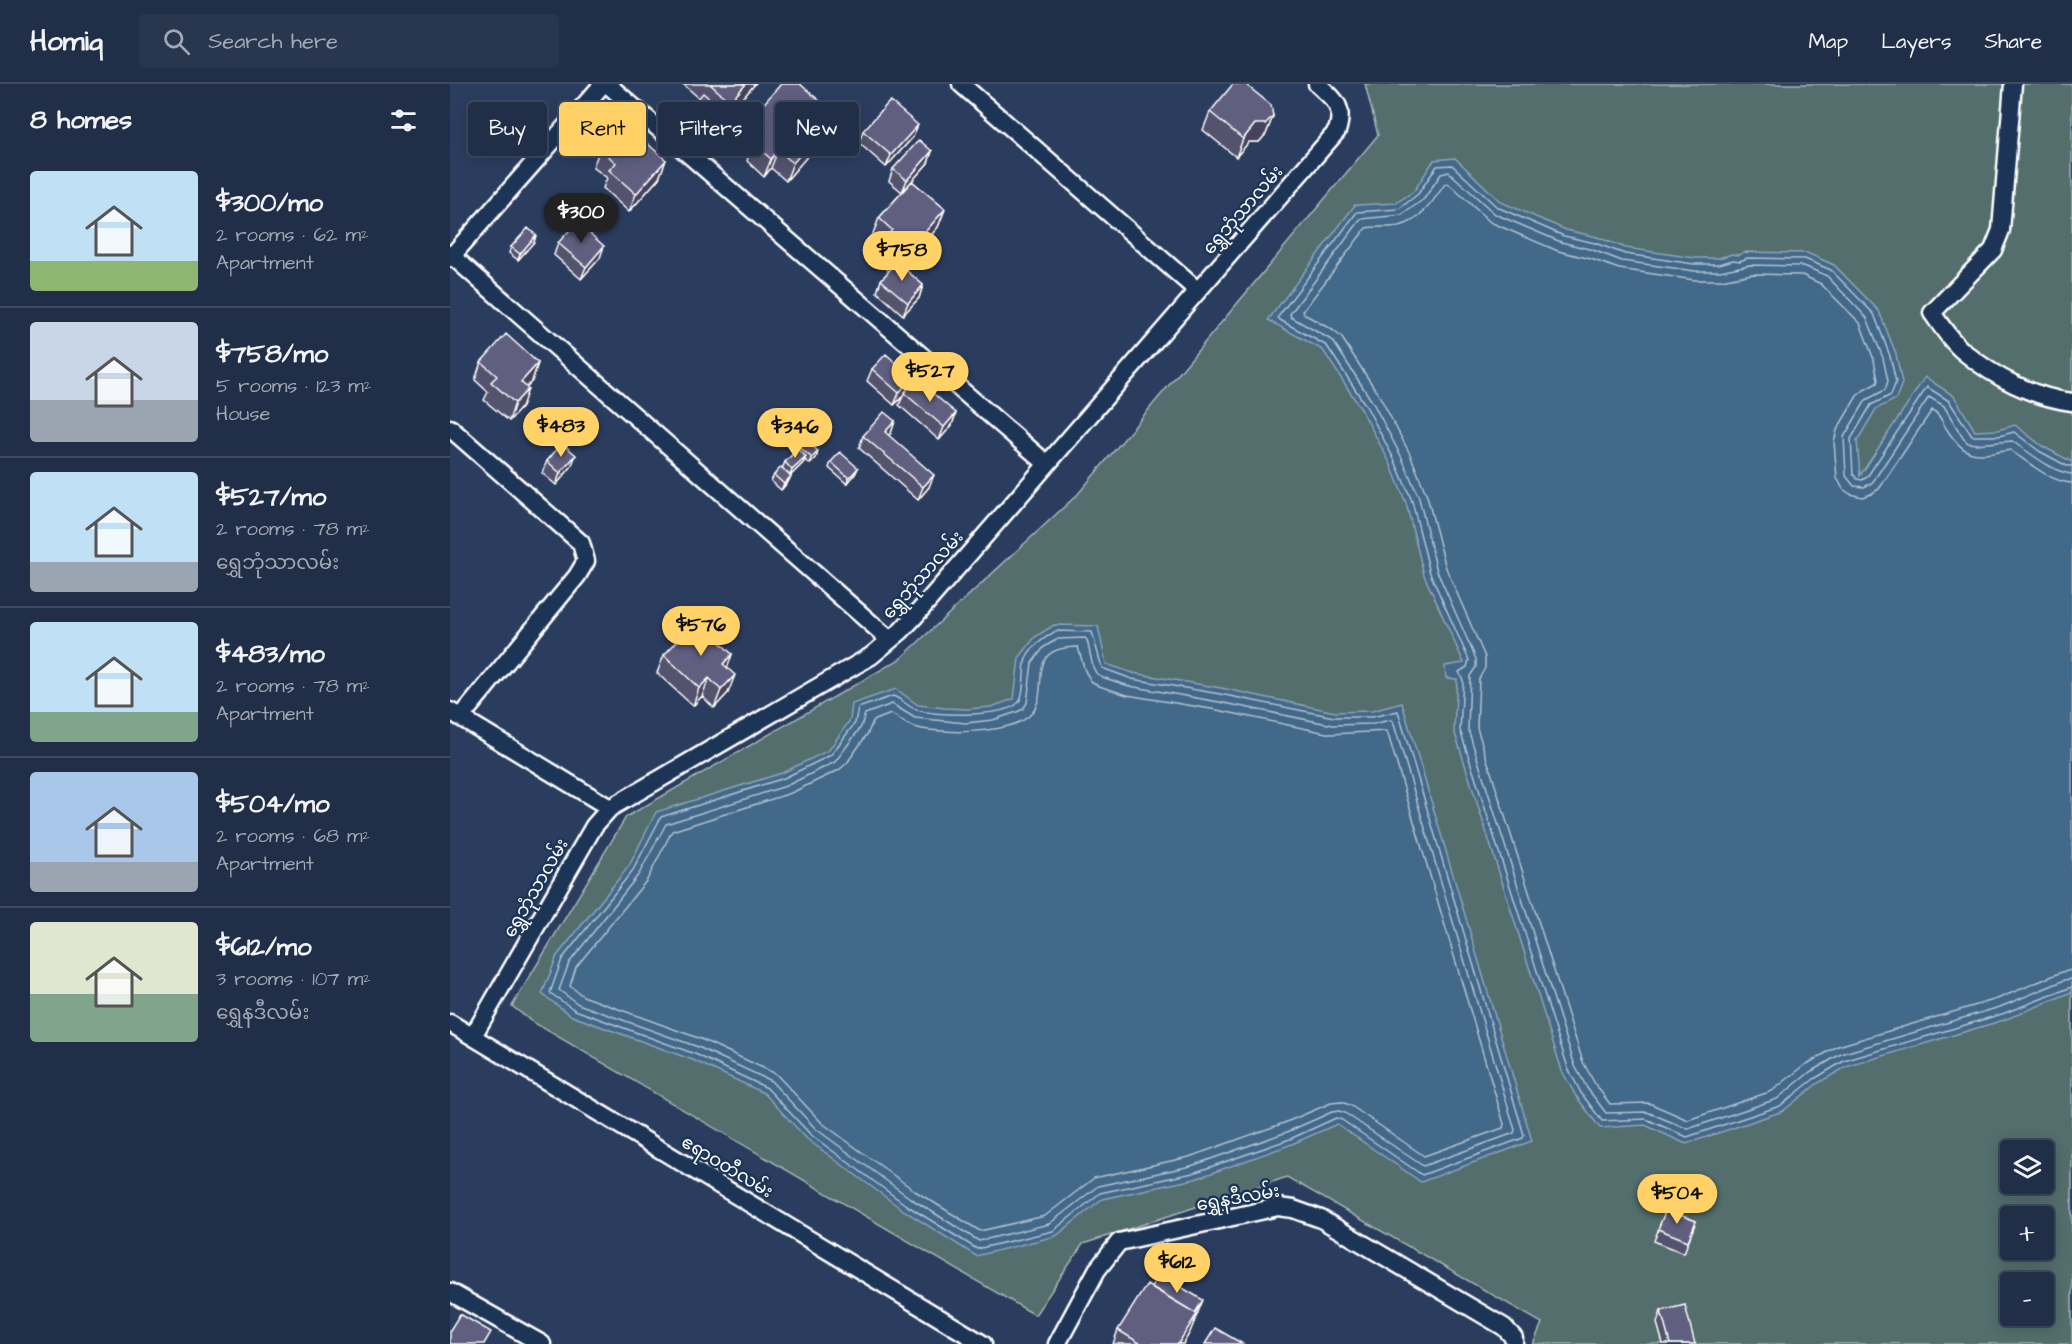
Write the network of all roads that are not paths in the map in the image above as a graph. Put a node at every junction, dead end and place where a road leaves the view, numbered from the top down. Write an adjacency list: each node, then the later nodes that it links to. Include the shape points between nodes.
1 (605, 84): 5 (street); 9 (street)
2 (961, 84): 6 (street)
3 (1317, 84): 6 (street, ရွှေဘုံသာလမ်း, via 1339,106 1337,131)
4 (2013, 84): 7 (street, via 2001,230 1993,250 1932,313 1962,351 2010,383)
5 (451, 256): 10 (street)
6 (1198, 291): 9 (street, ရွှေဘုံသာလမ်း)
7 (2072, 402)
8 (450, 428): 11 (street, via 581,543 586,561)
9 (1047, 464): 10 (street, ရွှေဘုံသာလမ်း)
10 (890, 640): 12 (street, ရွှေဘုံသာလမ်း, via 871,656)
11 (455, 714): 12 (street)
12 (610, 808): 14 (street, ရွှေဘုံသာလမ်း, via 594,826)
13 (450, 1023): 14 (street, ဧရာဝတီလမ်း)
14 (473, 1036): 17 (street, ဧရာဝတီလမ်း)
15 (450, 1292): 16 (street)
16 (542, 1344)
17 (983, 1344)
18 (1057, 1344): 19 (street, ရွှေနဒီလမ်း, via 1097,1270 1119,1242 1278,1207 1321,1219 1504,1327 1514,1338)
19 (1514, 1344)

